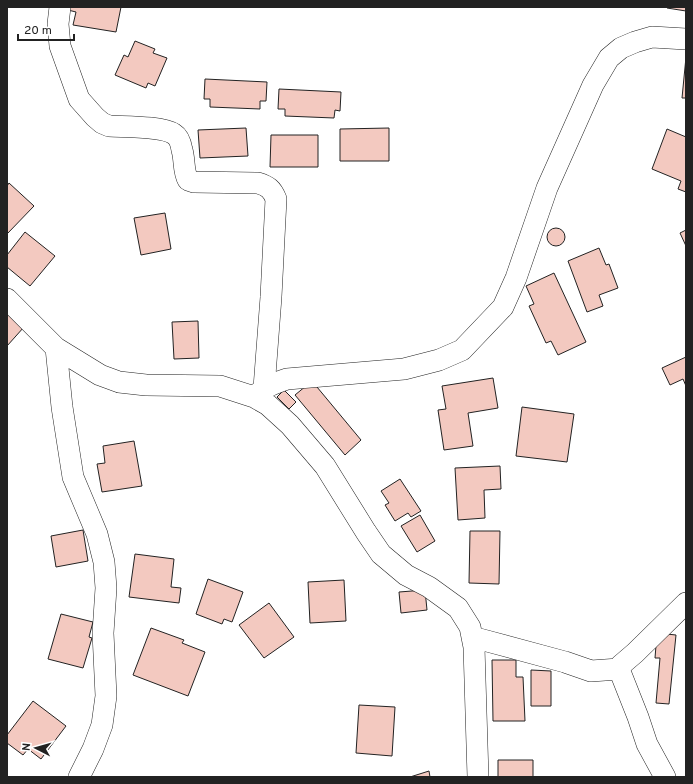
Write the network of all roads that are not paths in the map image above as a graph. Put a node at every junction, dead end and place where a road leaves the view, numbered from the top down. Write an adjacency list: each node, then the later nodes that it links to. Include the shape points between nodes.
1 (60, 7): 5 (street, via 60,46 79,99 95,117 109,126 166,130 175,134 183,151 188,180 258,183 274,191 276,214 271,297)
2 (686, 39): 5 (street, via 652,37 621,48 609,58 592,85 548,188 503,307 462,350 439,360 404,369 287,379 271,384)
3 (7, 299): 4 (street)
4 (56, 348): 5 (street, via 100,375 119,382 220,386); 9 (street, via 73,477 97,534 104,562 106,588 103,633 106,696 102,725)
5 (259, 392): 7 (street, via 325,466 381,554 406,575 429,587 458,608 470,627)
6 (686, 603): 8 (street)
7 (472, 637): 8 (street, via 592,671); 10 (street)
8 (619, 669): 11 (street, via 647,744)
9 (79, 777)
10 (478, 777)
11 (665, 777)

